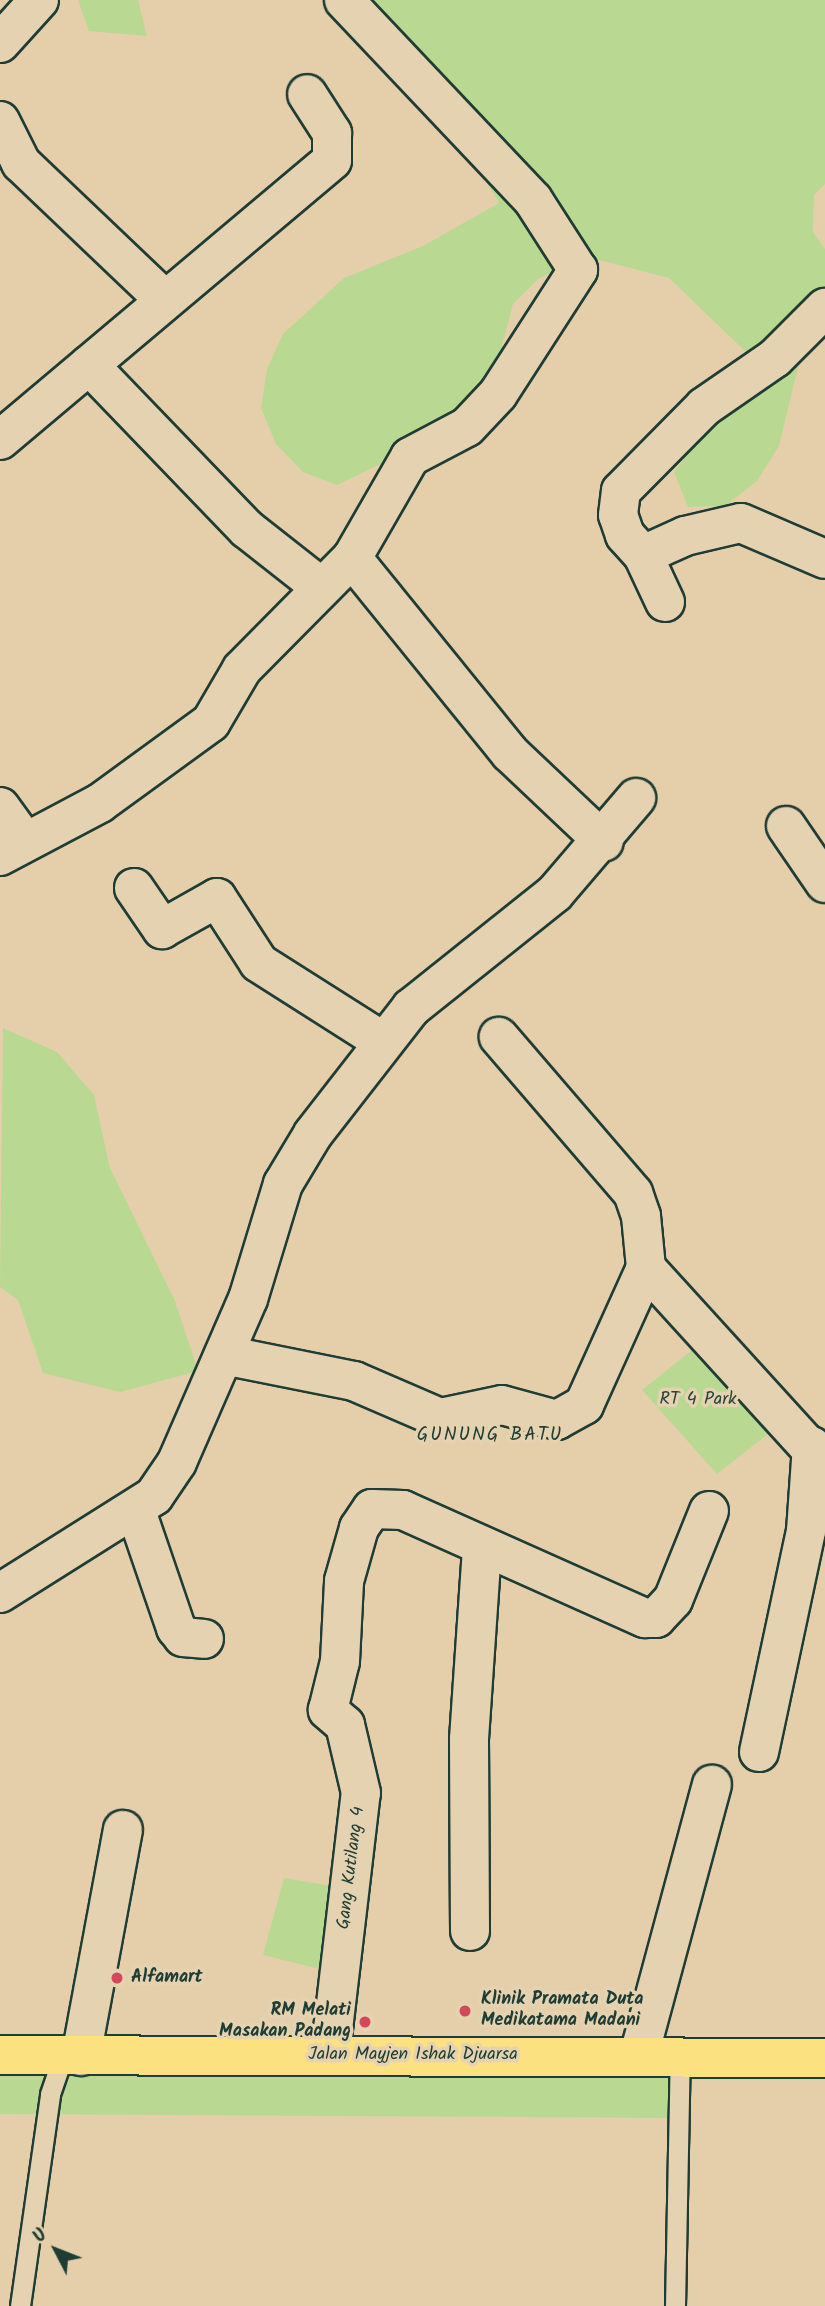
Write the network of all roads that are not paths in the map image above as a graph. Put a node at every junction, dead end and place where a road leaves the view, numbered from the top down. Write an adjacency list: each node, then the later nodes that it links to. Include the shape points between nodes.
1 (40, 0): 3 (street)
2 (344, 0): 11 (street, via 533,201 578,270 482,412 410,457)
3 (0, 43)
4 (307, 94): 6 (street, via 332,132 332,160)
5 (0, 121): 6 (street, via 21,163)
6 (164, 299): 8 (street)
7 (825, 308): 10 (street, via 775,358 704,407 626,484 618,515)
8 (89, 365): 9 (street); 13 (street, via 247,529)
9 (0, 440)
10 (643, 555): 12 (street, via 685,536 741,523); 14 (street)
11 (352, 558): 13 (street); 18 (street, via 510,753)
12 (825, 559)
13 (322, 588): 19 (street, via 242,669 211,722 100,803)
14 (665, 602)
15 (636, 798): 18 (street)
16 (0, 807): 19 (street)
17 (786, 826): 20 (street)
18 (604, 842): 23 (street, via 555,893 424,997)
19 (12, 848)
20 (825, 883)
21 (134, 888): 23 (street, via 162,929 217,898 259,963)
22 (499, 1037): 24 (street, via 634,1193)
23 (382, 1041): 25 (street, via 289,1169)
24 (646, 1268): 25 (street, via 584,1405 557,1420 502,1405 440,1418 354,1381); 26 (street)
25 (224, 1355): 27 (street, via 166,1482)
26 (818, 1455): 32 (street)
27 (136, 1511): 30 (street); 31 (street, via 176,1628 183,1637)
28 (709, 1511): 29 (street, via 673,1600 656,1618 615,1609)
29 (482, 1550): 35 (street, via 469,1739); 36 (street, Gang Kutilang 4, via 387,1506 372,1509 359,1528 344,1581 340,1661 328,1710 345,1725 361,1793)
30 (0, 1593)
31 (204, 1639)
32 (759, 1752)
33 (712, 1785): 37 (street)
34 (124, 1830): 40 (street)
35 (470, 1931)
36 (330, 2054): 37 (main road, Jalan Mayjen Ishak Djuarsa); 40 (main road, Jalan Mayjen Ishak Djuarsa)
37 (639, 2054): 38 (main road, Jalan Mayjen Ishak Djuarsa)
38 (680, 2054): 41 (main road, Jalan Mayjen Ishak Djuarsa); 43 (lane)
39 (0, 2055): 40 (main road, Jalan Mayjen Ishak Djuarsa)
40 (72, 2056): 42 (lane, via 50,2094)
41 (825, 2058)
42 (20, 2306)
43 (675, 2306)

